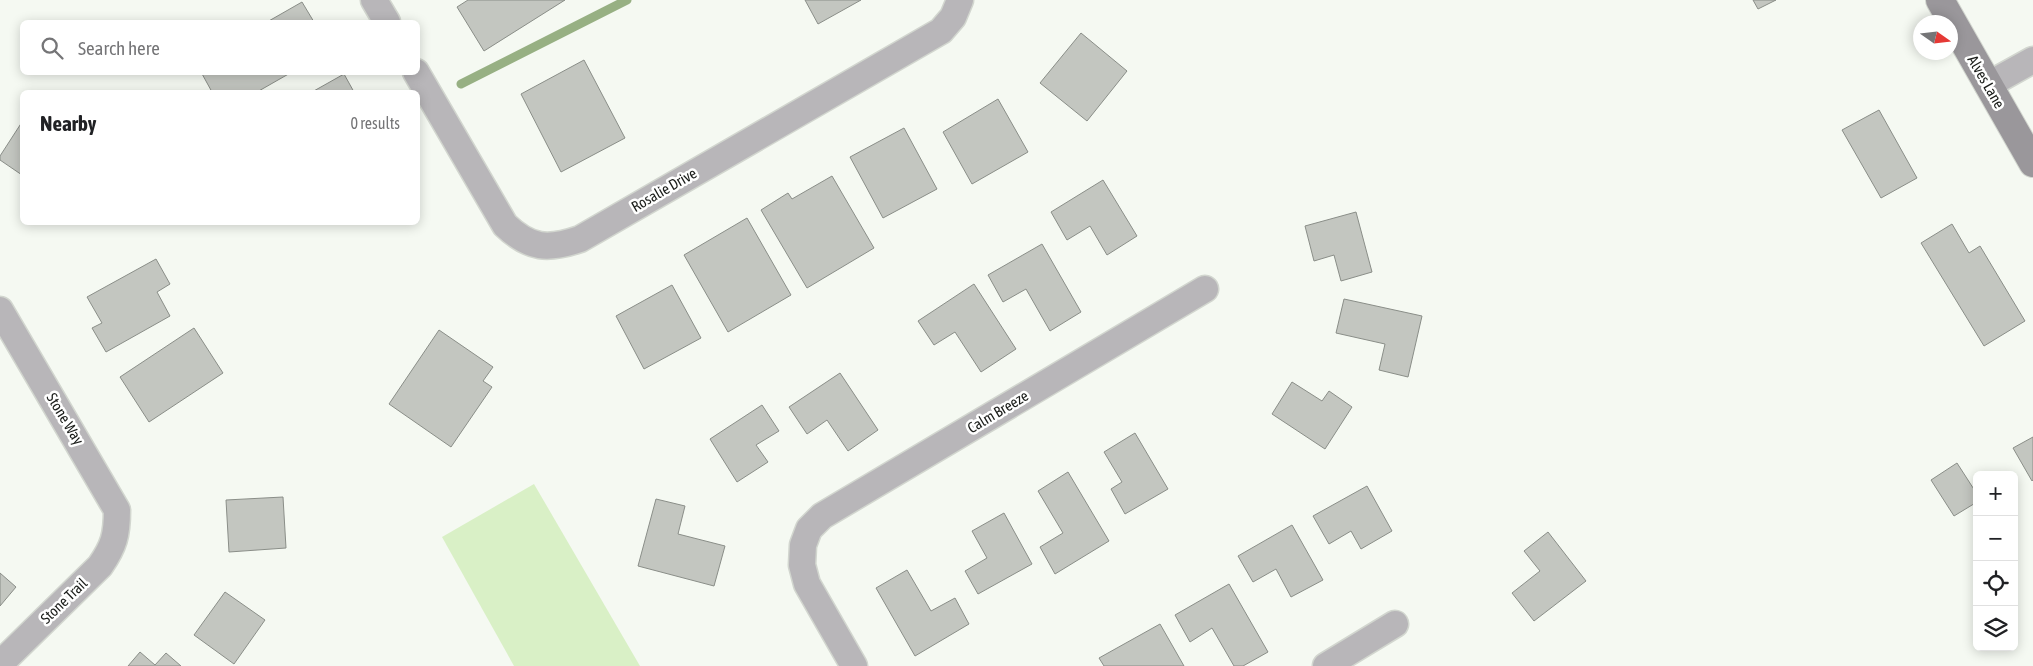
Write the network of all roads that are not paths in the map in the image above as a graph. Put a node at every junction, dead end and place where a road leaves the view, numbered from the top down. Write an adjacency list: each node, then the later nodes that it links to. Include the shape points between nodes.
1 (374, 0): 4 (street)
2 (960, 0): 6 (street, Rosalie Drive, via 953,17 941,32 580,239 561,246 540,246 519,238 505,225)
3 (1940, 0): 7 (street, Alves Lane)
4 (386, 20)
5 (2033, 60): 7 (street)
6 (418, 75)
7 (1988, 85): 8 (street, Alves Lane)
8 (2033, 163)
9 (1205, 289): 14 (street, Calm Breeze, via 822,516 809,529 803,546 806,584)
10 (0, 310): 11 (street, Stone Way, via 114,503)
11 (117, 532): 13 (street, Stone Trail, via 100,566)
12 (1395, 624): 15 (street)
13 (0, 664)
14 (854, 666)
15 (1326, 666)

